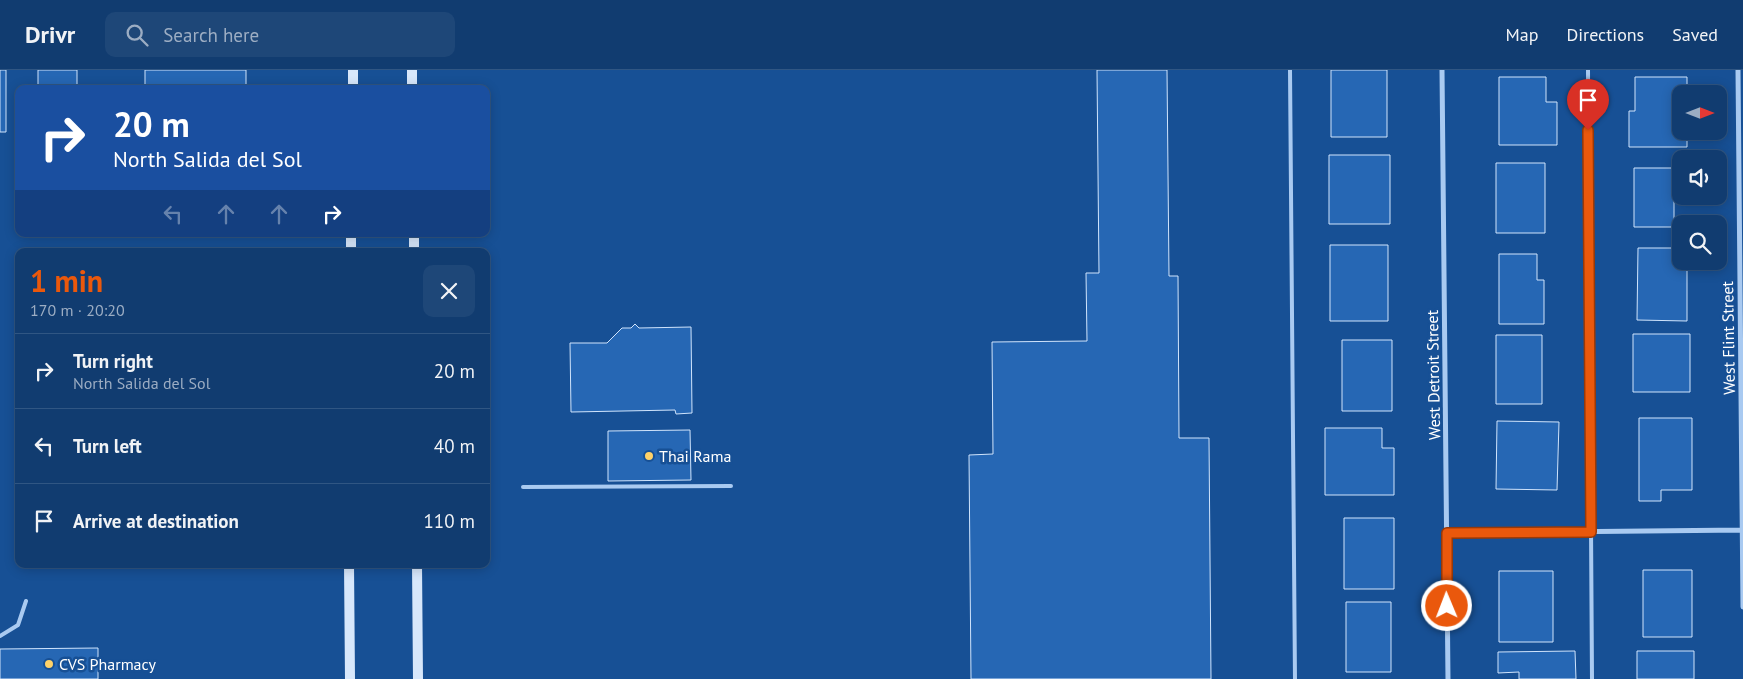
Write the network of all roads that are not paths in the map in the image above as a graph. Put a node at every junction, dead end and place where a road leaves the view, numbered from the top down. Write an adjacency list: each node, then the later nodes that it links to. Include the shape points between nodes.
1 (353, 70): 7 (main road)
2 (412, 70): 8 (main road)
3 (1290, 70): 21 (lane)
4 (1442, 70): 13 (street, West Detroit Street)
5 (1588, 70): 12 (lane)
6 (1738, 70): 11 (street, West Flint Street)
7 (353, 85)
8 (412, 85)
9 (731, 486): 10 (lane)
10 (523, 487)
11 (1743, 530): 12 (street); 17 (street, West Flint Street)
12 (1591, 532): 13 (street); 23 (lane)
13 (1447, 533): 22 (street, West Detroit Street)
14 (350, 568): 19 (main road)
15 (417, 568): 20 (main road)
16 (26, 601): 18 (lane, via 18,625)
17 (1743, 606)
18 (0, 636)
19 (350, 679)
20 (418, 679)
21 (1295, 679)
22 (1448, 679)
23 (1592, 679)

